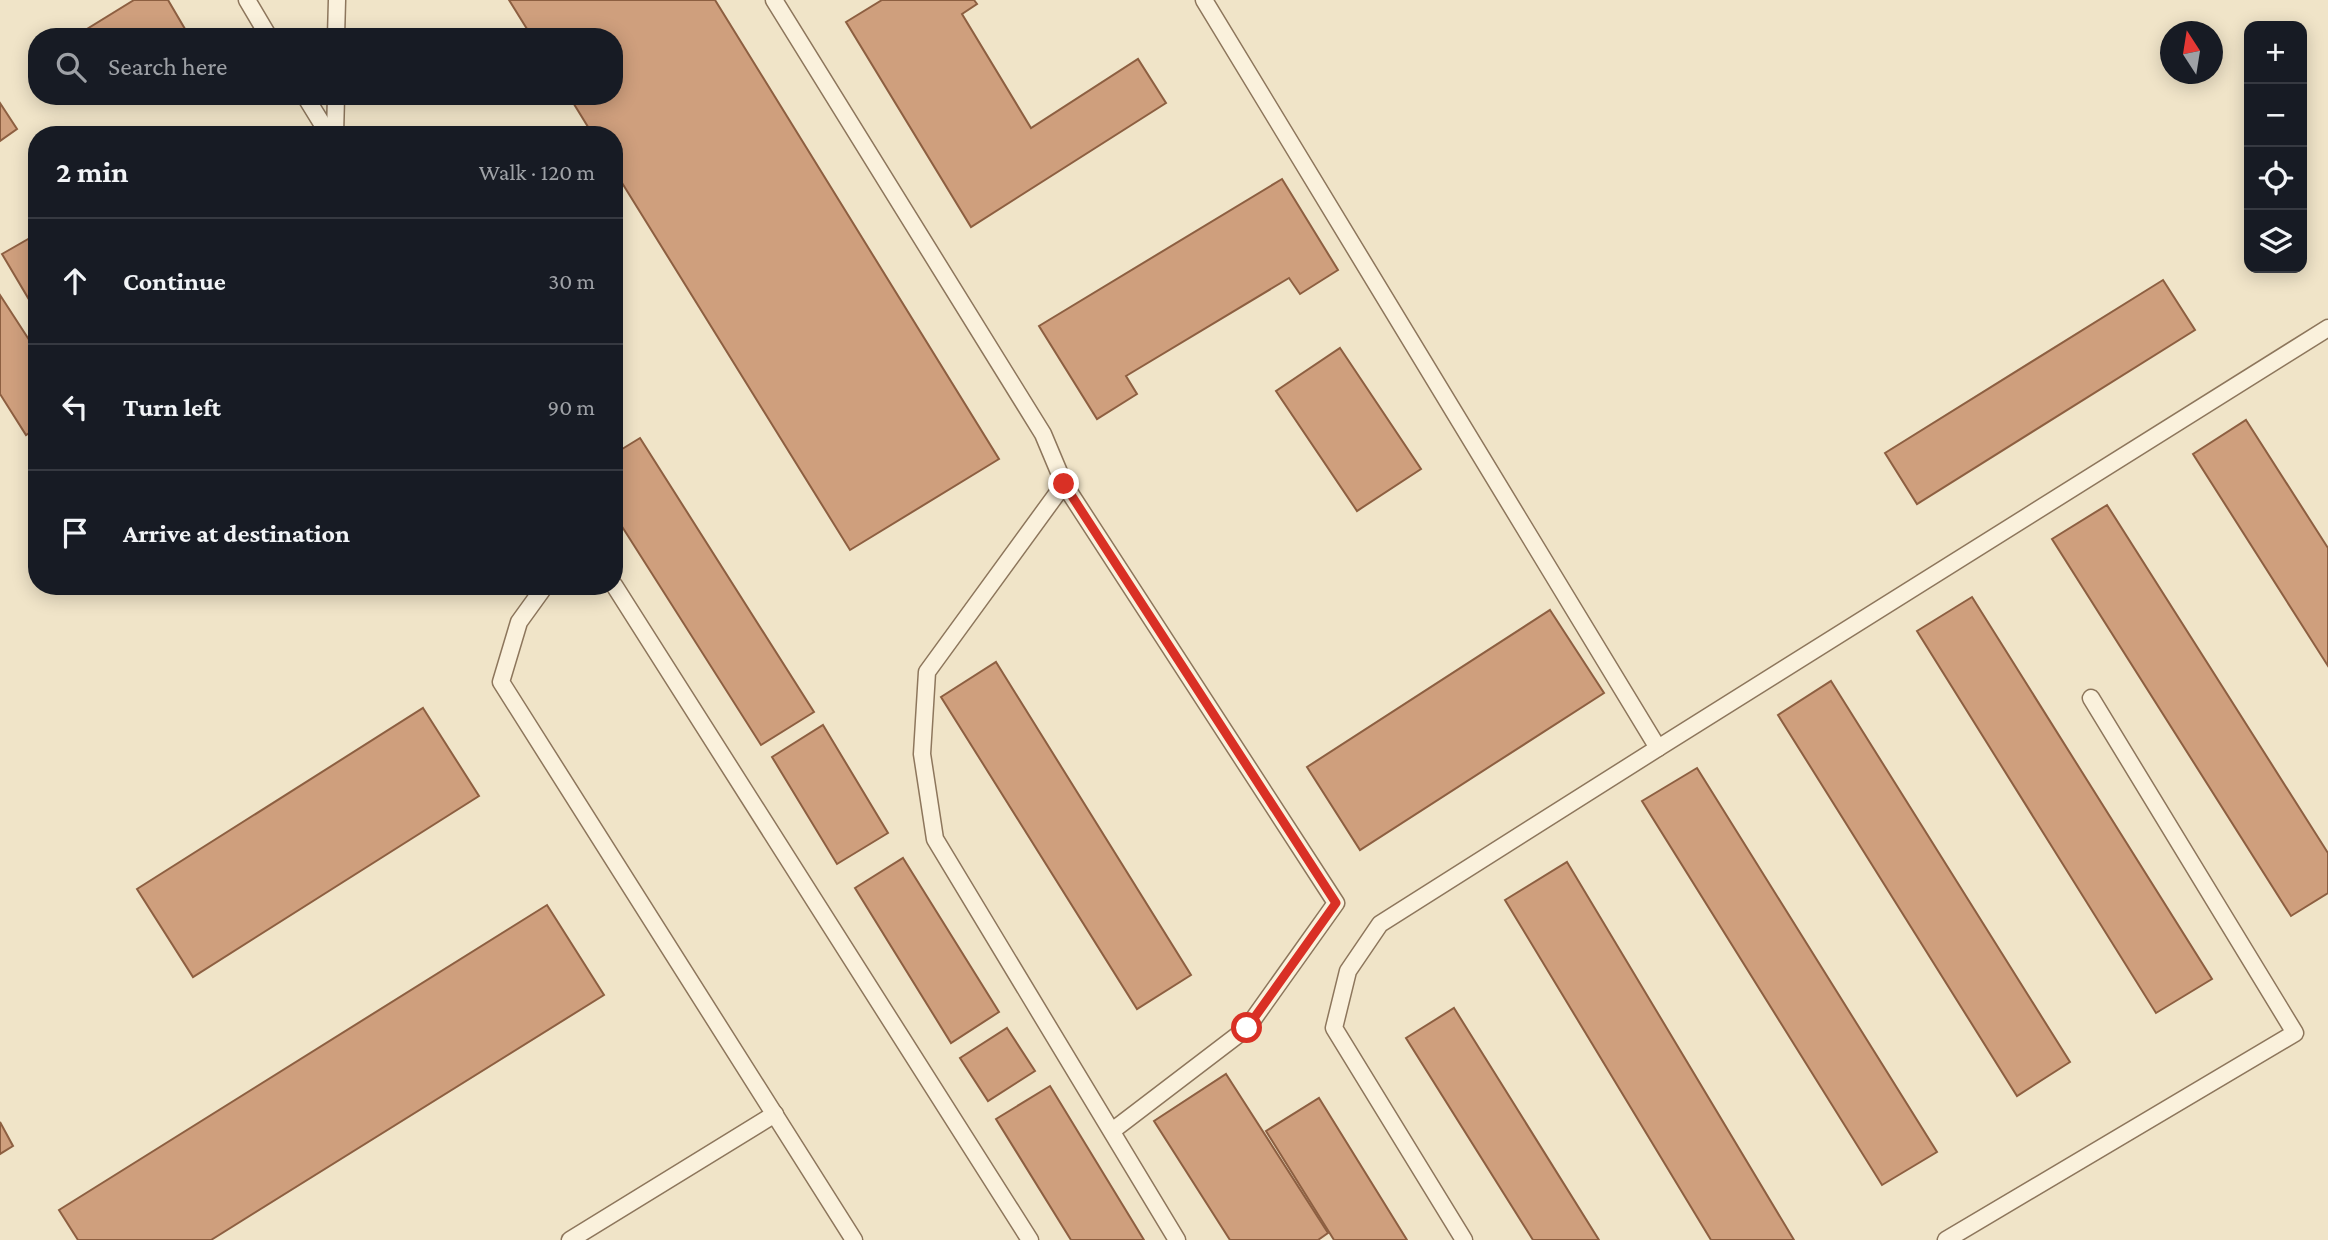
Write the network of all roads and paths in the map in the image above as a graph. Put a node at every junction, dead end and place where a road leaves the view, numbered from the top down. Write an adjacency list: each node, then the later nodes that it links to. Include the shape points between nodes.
1 (247, 0): 5 (lane)
2 (337, 0): 6 (lane)
3 (774, 0): 12 (lane, via 1043,434)
4 (1204, 0): 16 (lane)
5 (264, 28)
6 (336, 28)
7 (311, 105): 9 (lane)
8 (336, 105): 10 (lane)
9 (323, 126)
10 (335, 126)
11 (2328, 328): 16 (lane)
12 (1064, 484): 18 (lane, via 926,672 922,754 935,839); 18 (lane, via 1336,903 1247,1028)
13 (538, 595): 17 (lane, via 519,622 501,682)
14 (620, 595): 21 (lane)
15 (2091, 698): 24 (lane, via 2295,1033)
16 (1658, 748): 23 (lane, via 1381,924 1348,971 1334,1028)
17 (775, 1114): 19 (lane); 20 (lane)
18 (1112, 1131): 22 (lane)
19 (570, 1240)
20 (854, 1240)
21 (1030, 1240)
22 (1177, 1240)
23 (1464, 1240)
24 (1946, 1240)

